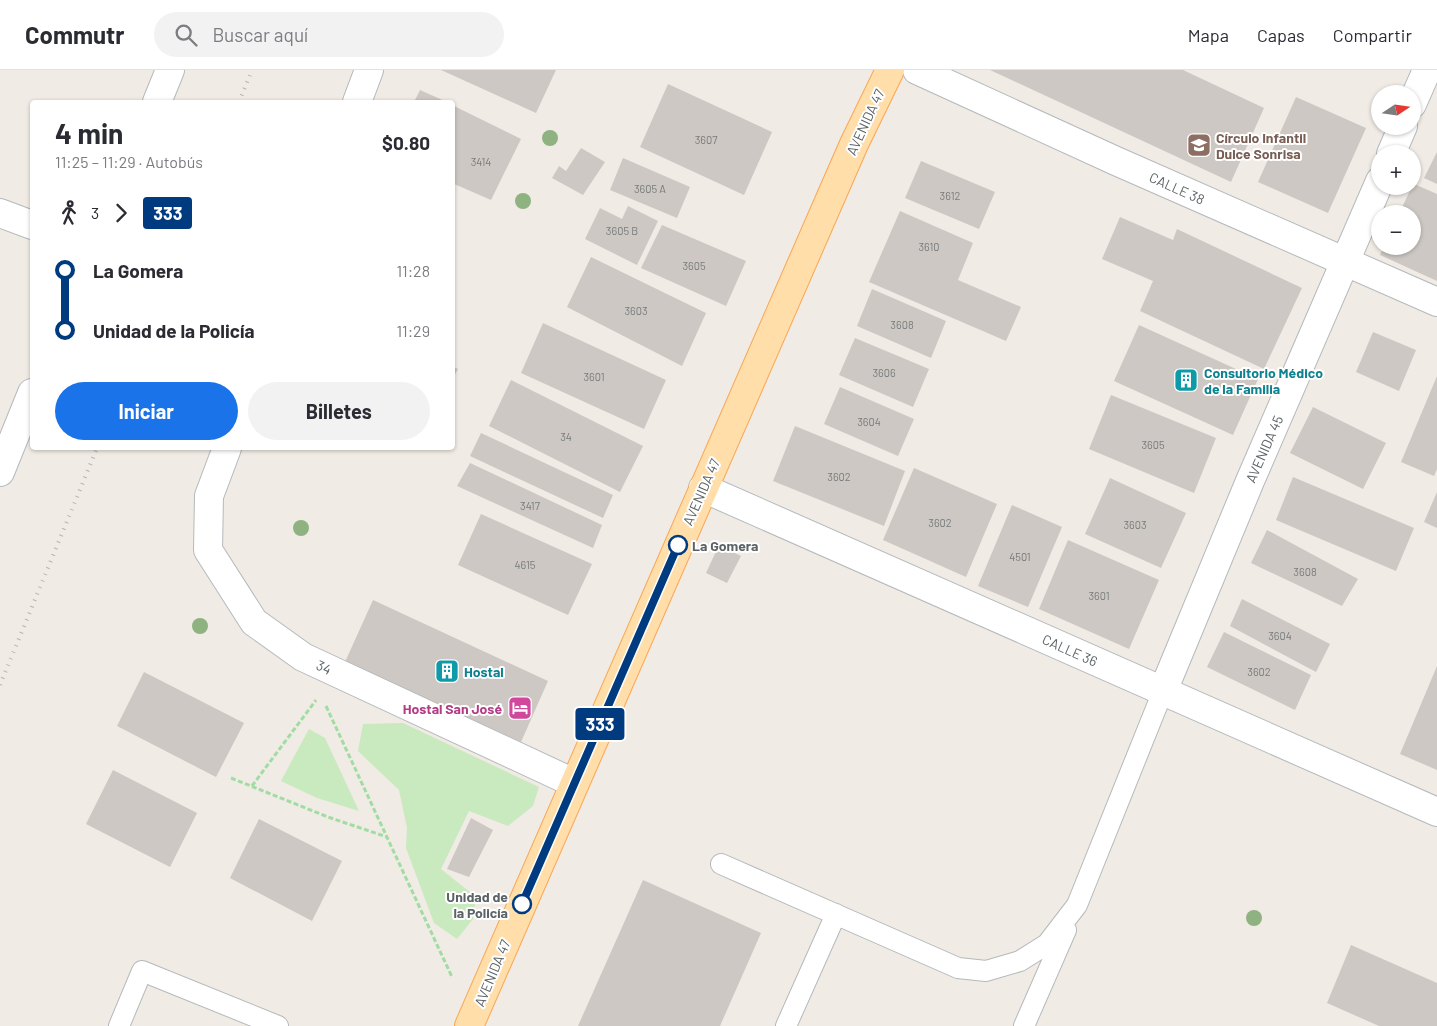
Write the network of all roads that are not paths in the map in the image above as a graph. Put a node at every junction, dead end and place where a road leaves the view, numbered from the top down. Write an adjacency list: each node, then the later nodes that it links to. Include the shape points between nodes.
1 (170, 70): 7 (street)
2 (369, 70): 8 (street)
3 (890, 70): 17 (main road, AVENIDA 47, via 854,144)
4 (917, 70): 12 (street, CALLE 38)
5 (1427, 70): 6 (street)
6 (1420, 85)
7 (158, 100)
8 (358, 100)
9 (1374, 195): 12 (street, AVENIDA 45)
10 (0, 213): 11 (street)
11 (30, 223)
12 (1345, 263): 13 (street, CALLE 38); 18 (street, AVENIDA 45)
13 (1437, 302)
14 (30, 398): 16 (street)
15 (226, 450): 19 (street, 34, via 209,496 208,550 254,622 303,657)
16 (0, 472)
17 (703, 488): 18 (street, CALLE 36); 19 (main road, AVENIDA 47)
18 (1163, 691): 20 (street, CALLE 36); 22 (lane)
19 (574, 783): 24 (main road, AVENIDA 47)
20 (1437, 812)
21 (721, 864): 23 (lane)
22 (1077, 906): 23 (lane, via 1048,944 1020,961 986,970 958,968); 28 (lane)
23 (836, 914): 27 (lane)
24 (471, 1022)
25 (119, 1026): 26 (lane, via 142,971)
26 (278, 1026)
27 (786, 1026)
28 (1024, 1026)

